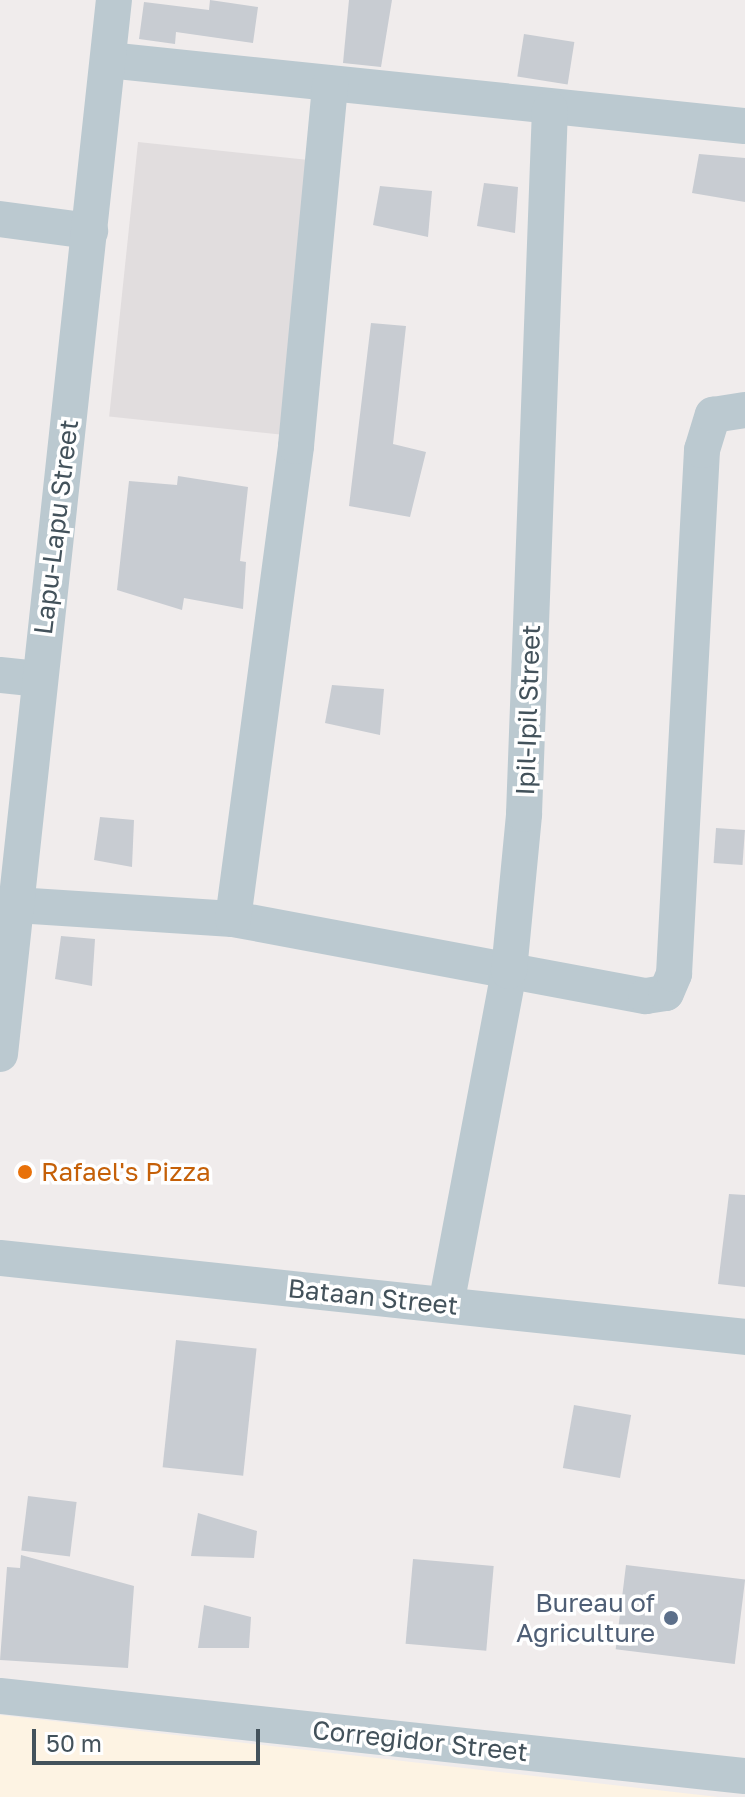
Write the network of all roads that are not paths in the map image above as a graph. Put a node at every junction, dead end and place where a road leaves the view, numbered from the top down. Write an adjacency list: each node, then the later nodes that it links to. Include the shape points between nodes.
1 (114, 0): 2 (street, Lapu-Lapu Street)
2 (108, 60): 3 (street); 7 (street, Lapu-Lapu Street)
3 (330, 84): 4 (street); 12 (street, via 296,446)
4 (550, 109): 5 (street); 13 (street, Ipil-Ipil Street, via 524,814)
5 (745, 126)
6 (0, 219): 7 (street)
7 (90, 231): 10 (street, Lapu-Lapu Street)
8 (745, 410): 13 (street, via 713,415 702,450 671,985 666,993 646,996)
9 (0, 675): 10 (street)
10 (38, 679): 11 (street, Lapu-Lapu Street)
11 (8, 904): 12 (street); 14 (street, Lapu-Lapu Street)
12 (233, 919): 13 (street)
13 (509, 971): 16 (street, Ipil-Ipil Street)
14 (0, 1054)
15 (0, 1258): 16 (street, Bataan Street)
16 (446, 1305): 17 (street, Bataan Street)
17 (745, 1337)
18 (0, 1696): 19 (street, Corregidor Street)
19 (745, 1776)

